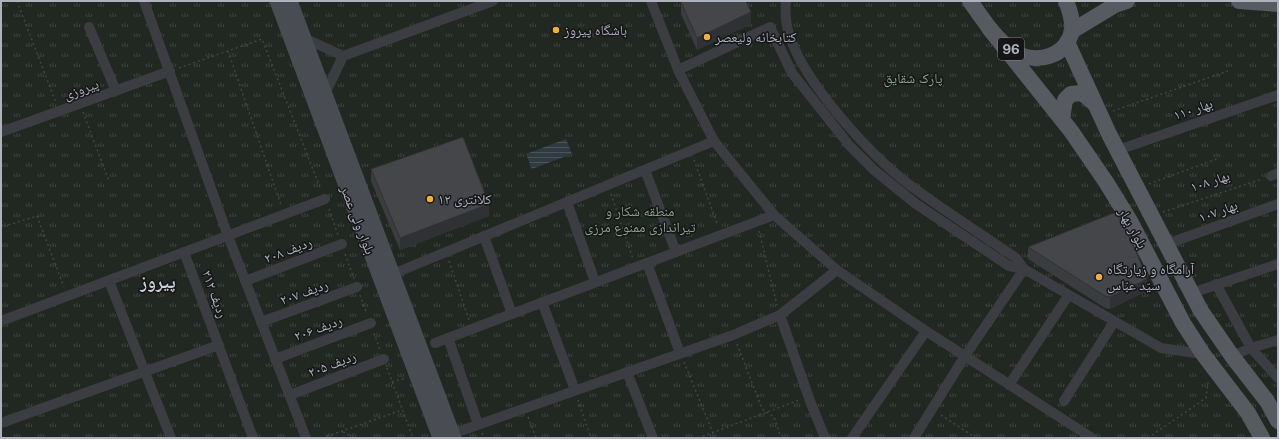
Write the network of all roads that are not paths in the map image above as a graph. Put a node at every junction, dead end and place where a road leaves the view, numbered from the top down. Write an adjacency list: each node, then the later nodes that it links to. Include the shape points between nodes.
1 (144, 1): 18 (street)
2 (277, 1): 79 (street, بلوار ولی عصر)
3 (290, 1): 15 (street, بلوار ولی عصر)
4 (493, 1): 16 (street)
5 (651, 1): 17 (street)
6 (786, 1): 40 (street, via 789,37 803,66 830,104 861,140 911,186 1016,258)
7 (970, 1): 13 (main road, 96)
8 (1066, 1): 14 (main road, بلوار بهار, via 1072,20)
9 (1127, 1): 14 (main road, 96, via 1116,5)
10 (1239, 1): 11 (main road)
11 (1278, 4)
12 (89, 27): 19 (street)
13 (989, 28): 14 (main road, 96, via 1008,47 1027,58 1050,57 1060,51); 23 (main road, بلوار بهار)
14 (1069, 36): 22 (main road, بلوار بهار)
15 (304, 38): 16 (street); 20 (street, بلوار ولی عصر)
16 (343, 56): 20 (street)
17 (678, 70): 25 (street); 40 (street, via 770,27 792,73 849,145 874,170 916,204 1009,266)
18 (170, 71): 19 (street, پیروزی); 32 (street)
19 (116, 91): 24 (street, پیروزی)
20 (325, 94): 42 (street, بلوار ولی عصر)
21 (1278, 95): 26 (street, بهار ۱۱۰)
22 (1098, 110): 23 (main road, via 1082,93 1071,94 1065,100); 26 (main road, بلوار بهار)
23 (1062, 119): 66 (main road, بلوار بهار, via 1130,221 1183,323)
24 (1, 132)
25 (714, 141): 27 (street); 31 (street)
26 (1118, 150): 35 (main road, بلوار بهار)
27 (645, 170): 29 (street); 37 (street)
28 (325, 199): 32 (street)
29 (567, 202): 33 (street); 45 (street)
30 (1278, 204): 35 (street, بهار ۱۰۷)
31 (774, 215): 37 (street); 41 (street)
32 (228, 236): 36 (street); 44 (street)
33 (484, 236): 42 (street); 51 (street)
34 (342, 244): 44 (street, ردیف ۲۰۸)
35 (1166, 244): 48 (main road, بلوار بهار)
36 (184, 252): 43 (street); 61 (street, ردیف ۲۱۲)
37 (676, 252): 38 (street)
38 (647, 263): 45 (street); 63 (street)
39 (1278, 264): 46 (street)
40 (1024, 269): 49 (street); 64 (street)
41 (837, 270): 52 (street); 57 (street)
42 (393, 274): 79 (street, بلوار ولی عصر)
43 (109, 281): 53 (street); 69 (street)
44 (245, 281): 54 (street)
45 (595, 282): 50 (street)
46 (1216, 284): 48 (street); 62 (street)
47 (357, 287): 54 (street, ردیف ۲۰۷)
48 (1192, 293): 65 (main road, بلوار بهار, via 1201,311)
49 (1068, 296): 55 (street); 72 (street)
50 (542, 302): 51 (street); 73 (street)
51 (512, 314): 58 (street)
52 (780, 315): 63 (street, via 733,335); 84 (street)
53 (1, 321)
54 (261, 322): 67 (street)
55 (1114, 322): 66 (street, via 1161,348); 75 (street)
56 (370, 323): 67 (street, ردیف ۲۰۶)
57 (926, 331): 64 (street); 85 (street)
58 (448, 338): 60 (street); 78 (street)
59 (1278, 340): 62 (street)
60 (435, 343)
61 (219, 345): 69 (street); 81 (street, ردیف ۲۱۲)
62 (1251, 348): 65 (street); 71 (street)
63 (680, 353): 70 (street)
64 (965, 356): 72 (street); 86 (street)
65 (1232, 356): 76 (main road, بلوار بهار)
66 (1207, 358): 88 (main road, بلوار بهار, via 1248,413)
67 (275, 359): 74 (street)
68 (384, 359): 74 (street, ردیف ۲۰۵)
69 (145, 372): 77 (street); 80 (street)
70 (627, 372): 73 (street); 83 (street)
71 (1278, 378)
72 (1009, 384): 87 (street)
73 (575, 390): 78 (street)
74 (290, 396): 82 (street)
75 (1064, 401)
76 (1277, 416)
77 (1, 423)
78 (478, 424): 79 (street)
79 (449, 437)
80 (171, 438)
81 (253, 438)
82 (306, 438)
83 (653, 438)
84 (825, 438)
85 (852, 438)
86 (914, 438)
87 (1092, 438)
88 (1262, 438)

